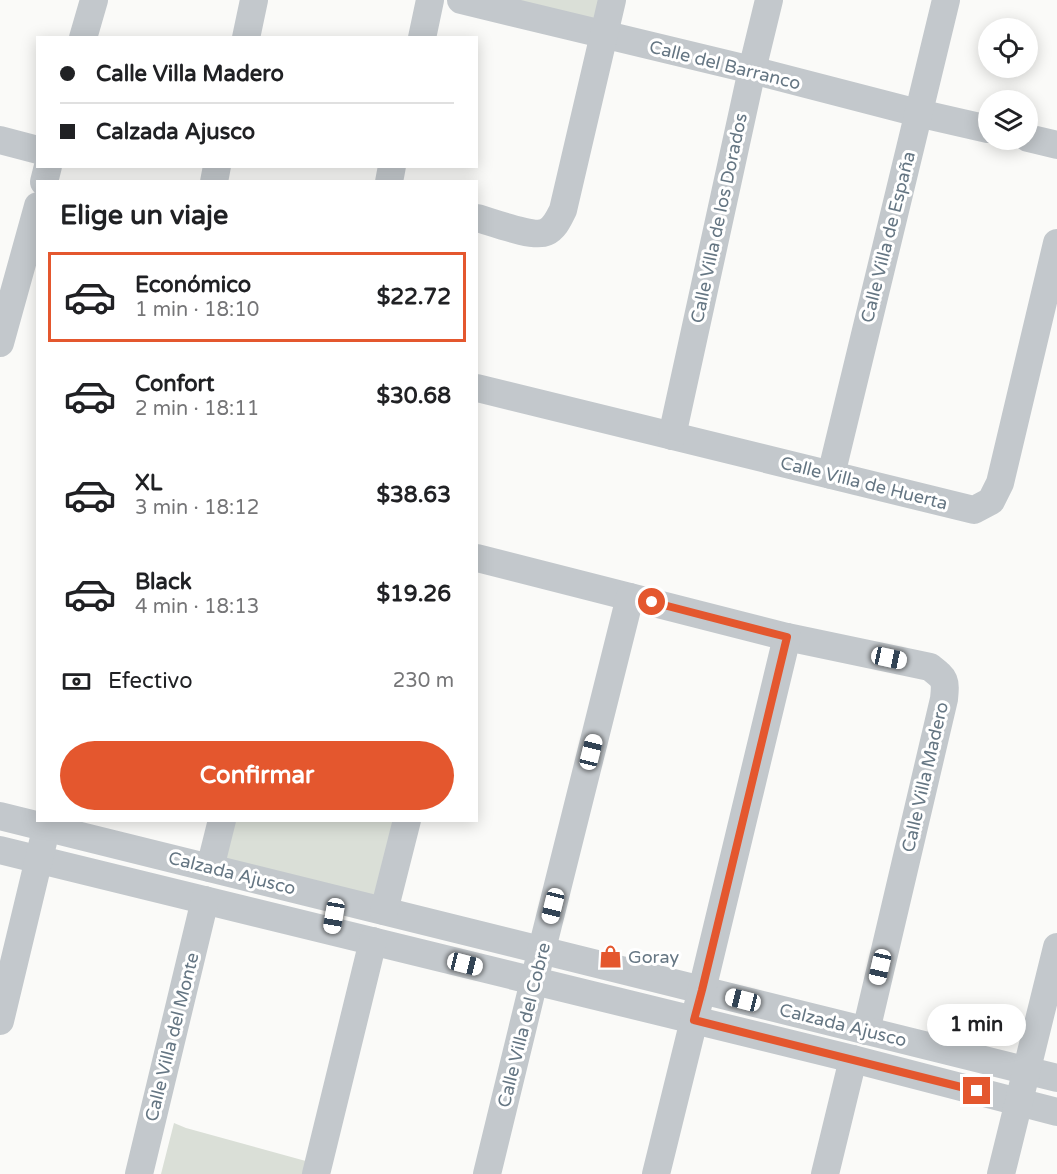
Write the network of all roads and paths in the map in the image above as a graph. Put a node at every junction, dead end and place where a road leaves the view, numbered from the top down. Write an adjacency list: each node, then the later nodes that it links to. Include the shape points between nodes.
1 (94, 0): 8 (street)
2 (254, 0): 9 (street)
3 (430, 0): 10 (street)
4 (460, 0): 11 (street, Calle del Barranco)
5 (612, 0): 11 (street)
6 (769, 0): 12 (street, Calle Villa de los Dorados)
7 (946, 0): 13 (street, Calle Villa de España)
8 (85, 36)
9 (246, 36)
10 (422, 36)
11 (604, 36): 12 (street, Calle del Barranco); 19 (street, via 563,210 556,224 535,235)
12 (752, 70): 13 (street, Calle del Barranco); 26 (street, Calle Villa de los Dorados)
13 (918, 113): 14 (street, Calle del Barranco); 27 (street, Calle Villa de España)
14 (978, 127)
15 (0, 140): 18 (street)
16 (1038, 140): 17 (street)
17 (1057, 145)
18 (36, 149)
19 (478, 218)
20 (36, 220): 22 (street)
21 (1057, 243): 27 (street, Calle Villa de Huerta, via 1000,483 991,501 974,510)
22 (28, 277): 23 (street)
23 (5, 306): 24 (street)
24 (0, 343)
25 (478, 388): 26 (street, Calle Villa de Huerta)
26 (672, 436): 27 (street, Calle Villa de Huerta)
27 (831, 475)
28 (478, 558): 29 (street, Calle Villa Madero)
29 (630, 597): 30 (street, Calle Villa Madero); 44 (street, Calle Villa del Cobre)
30 (787, 637): 46 (street); 49 (street, Calle Villa Madero, via 930,667 943,677 946,687)
31 (0, 816): 34 (street, Calzada Ajusco)
32 (222, 822): 37 (street)
33 (406, 822): 40 (street)
34 (48, 824): 36 (street); 37 (street, Calzada Ajusco)
35 (0, 850): 36 (street, Calzada Ajusco)
36 (39, 860): 38 (street, Calzada Ajusco); 48 (street)
37 (210, 868): 39 (street, Calzada Ajusco)
38 (205, 900): 41 (street, Calzada Ajusco); 55 (street, Calle Villa del Monte)
39 (337, 900): 40 (street, Calzada Ajusco); 41 (street)
40 (384, 911): 44 (street, Calzada Ajusco)
41 (332, 932): 42 (street, Calzada Ajusco)
42 (373, 941): 45 (street, Calzada Ajusco); 56 (street)
43 (1057, 947): 51 (street)
44 (542, 951): 45 (street, Calle Villa del Cobre); 46 (street, Calzada Ajusco)
45 (534, 981): 47 (street, Calzada Ajusco); 57 (street, Calle Villa del Cobre)
46 (702, 990): 47 (street); 49 (street, Calzada Ajusco)
47 (694, 1020): 50 (street, Calzada Ajusco); 58 (street)
48 (0, 1021)
49 (866, 1031): 51 (street, Calzada Ajusco)
50 (853, 1059): 53 (street, Calzada Ajusco); 59 (street)
51 (1026, 1071): 52 (street, Calzada Ajusco); 53 (street)
52 (1057, 1078)
53 (1018, 1102): 54 (street, Calzada Ajusco); 60 (street)
54 (1057, 1112)
55 (139, 1174)
56 (316, 1174)
57 (487, 1174)
58 (656, 1174)
59 (825, 1174)
60 (1001, 1174)

